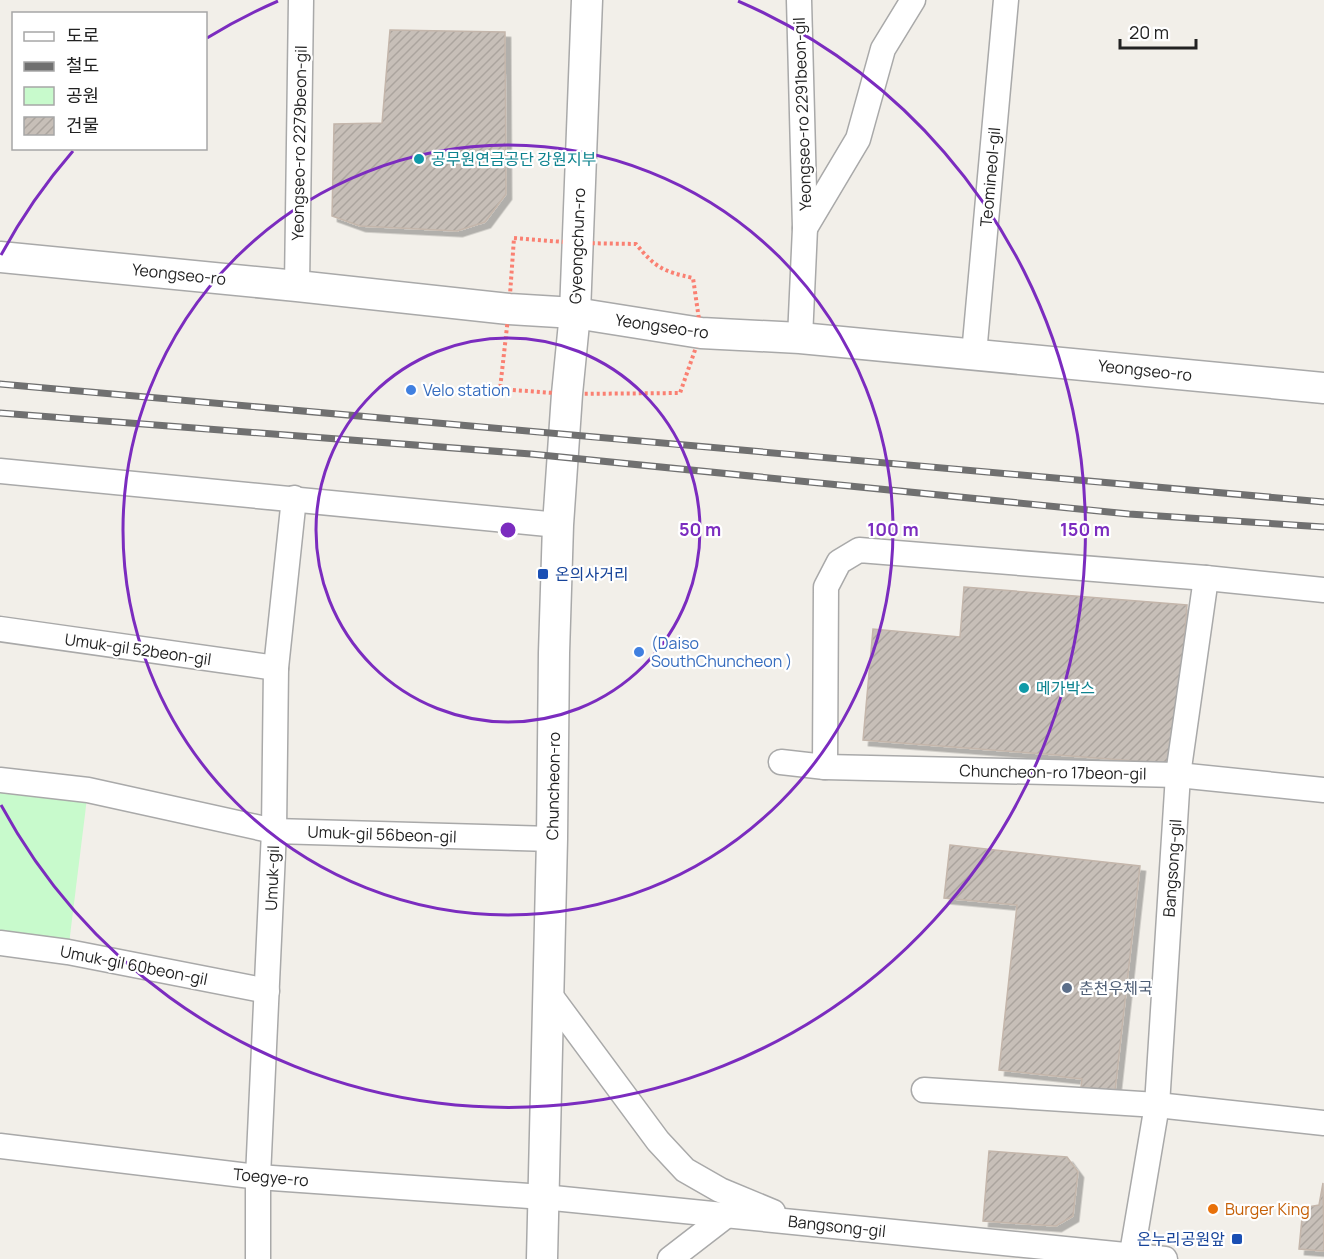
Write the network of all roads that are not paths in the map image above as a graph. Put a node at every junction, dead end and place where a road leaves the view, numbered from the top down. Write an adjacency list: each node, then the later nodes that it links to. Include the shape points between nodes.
1 (301, 0): 8 (street, Yeongseo-ro 2279beon-gil)
2 (587, 0): 9 (street, Gyeongchun-ro)
3 (799, 0): 6 (street, Yeongseo-ro 2291beon-gil)
4 (913, 0): 6 (street, Yeongseo-ro 2291beon-gil, via 883,50 858,139)
5 (1006, 0): 11 (street, Teomineol-gil)
6 (805, 228): 10 (street, Yeongseo-ro 2291beon-gil)
7 (0, 257): 8 (street, Yeongseo-ro)
8 (297, 286): 9 (street, Yeongseo-ro)
9 (574, 313): 10 (street, Yeongseo-ro, via 701,333); 15 (street, Chuncheon-ro)
10 (800, 338): 11 (street, Yeongseo-ro)
11 (974, 354): 12 (street, Yeongseo-ro)
12 (1324, 388)
13 (0, 471): 14 (street)
14 (294, 498): 15 (street); 19 (street, Umuk-gil)
15 (558, 525): 26 (street, Chuncheon-ro)
16 (1206, 578): 17 (street); 21 (street, via 859,550 839,562 826,587); 22 (street, Bangsong-gil)
17 (1324, 590)
18 (0, 630): 19 (street, Umuk-gil 52beon-gil)
19 (276, 668): 25 (street, Umuk-gil)
20 (781, 762): 21 (street, Chuncheon-ro 17beon-gil)
21 (825, 767): 22 (street, Chuncheon-ro 17beon-gil)
22 (1178, 775): 24 (street, Chuncheon-ro 17beon-gil); 31 (street, Bangsong-gil)
23 (0, 780): 25 (street, Umuk-gil 56beon-gil, via 88,790)
24 (1324, 790)
25 (274, 831): 26 (street, Umuk-gil 56beon-gil); 28 (street, Umuk-gil)
26 (552, 839): 29 (street, Chuncheon-ro)
27 (0, 943): 28 (street, Umuk-gil 60beon-gil, via 68,952)
28 (267, 991): 34 (street, Umuk-gil)
29 (547, 992): 35 (street, Chuncheon-ro); 37 (street, via 658,1141 686,1170 720,1190)
30 (924, 1090): 31 (street)
31 (1157, 1105): 32 (street); 38 (street, Bangsong-gil)
32 (1324, 1123)
33 (0, 1146): 34 (street, Toegye-ro)
34 (258, 1177): 35 (street, Toegye-ro); 39 (street, Umuk-gil)
35 (543, 1197): 36 (street, Bangsong-gil); 40 (street, Chuncheon-ro)
36 (727, 1215): 37 (street, Bangsong-gil); 41 (street)
37 (797, 1222): 38 (street, Bangsong-gil)
38 (1131, 1257): 42 (street, Bangsong-gil)
39 (258, 1259)
40 (542, 1259)
41 (670, 1259)
42 (1165, 1259)

